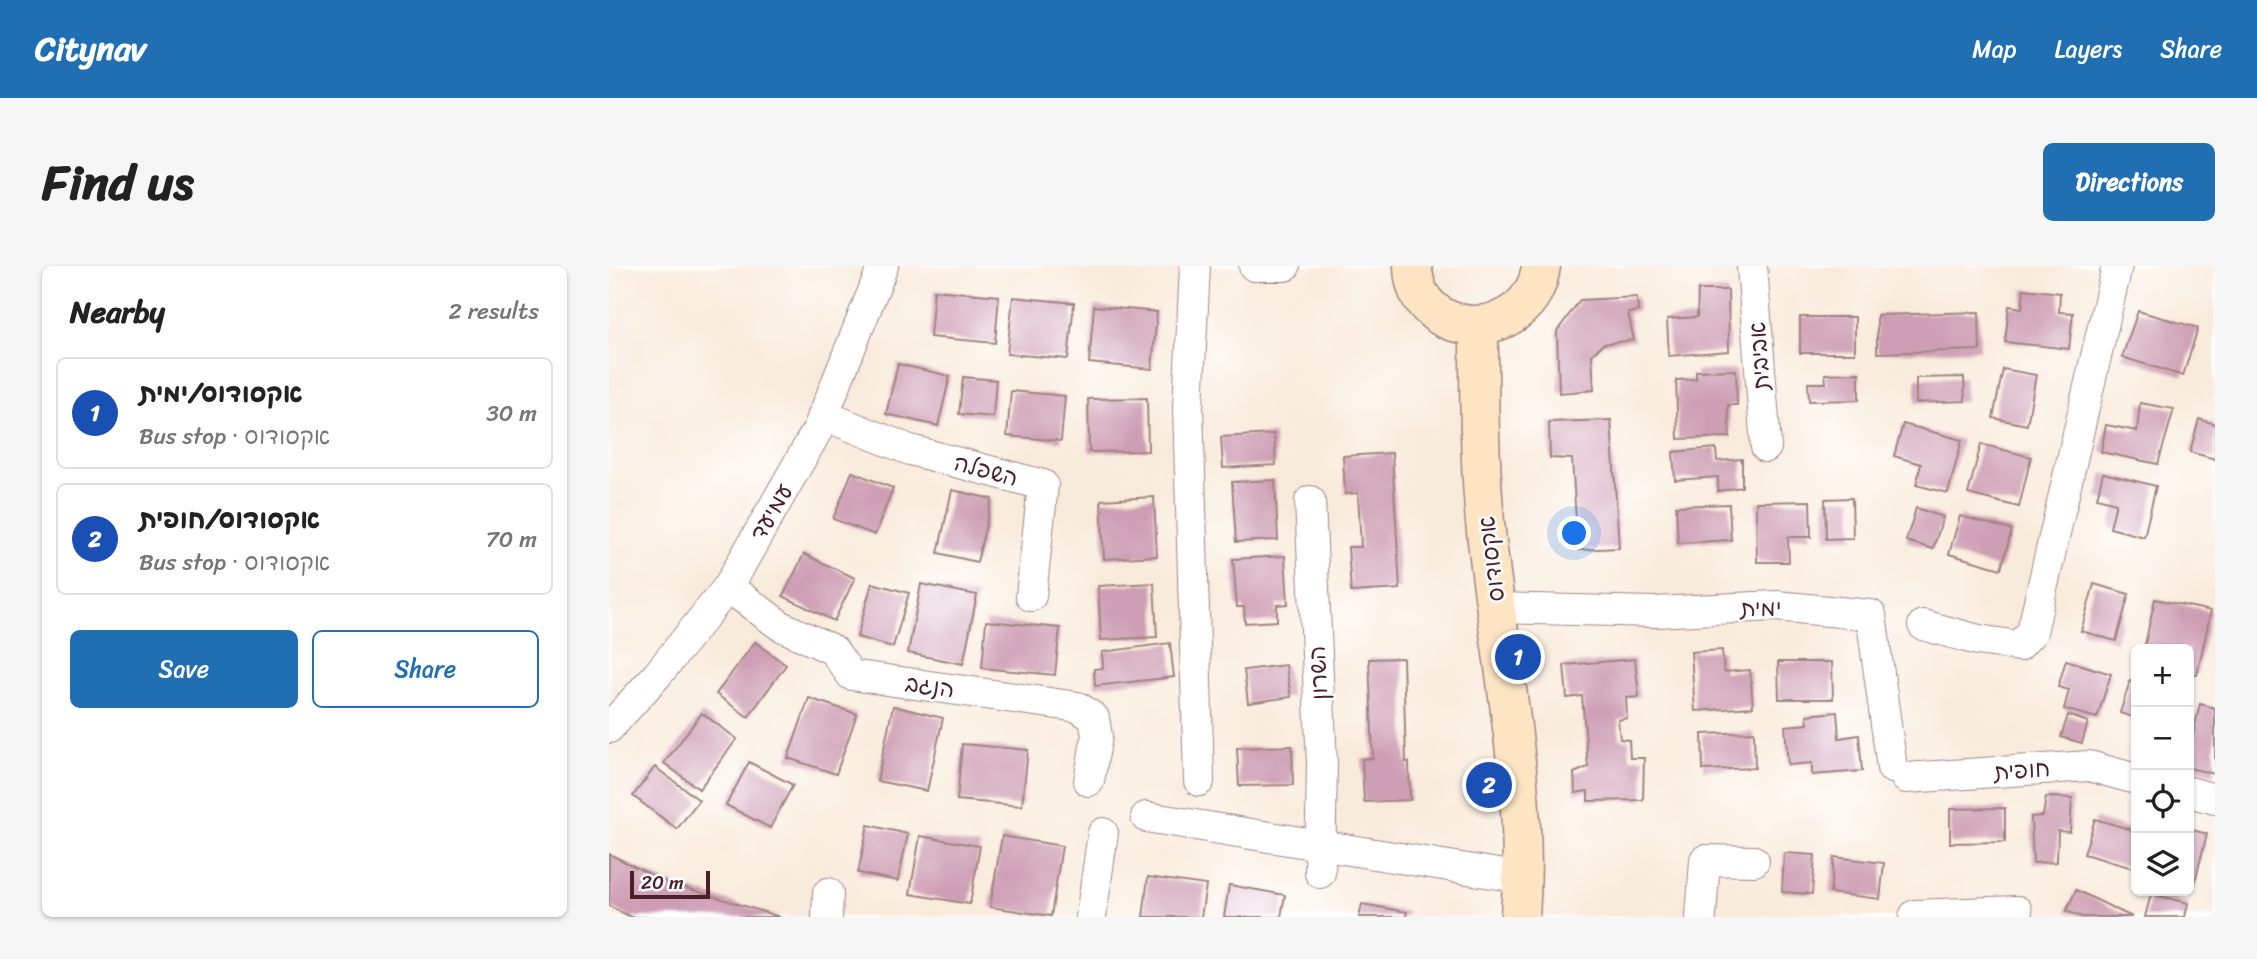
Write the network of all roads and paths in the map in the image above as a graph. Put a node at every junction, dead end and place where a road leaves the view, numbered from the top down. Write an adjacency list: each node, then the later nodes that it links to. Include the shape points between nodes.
1 (883, 266): 10 (street, עמיעד)
2 (1195, 266): 20 (street, via 1188,407)
3 (1254, 266): 4 (street)
4 (1285, 266)
5 (1413, 266): 9 (street, via 1419,290 1429,305 1452,321)
6 (1541, 266): 9 (street, via 1523,306 1510,317)
7 (1752, 266): 11 (street, אביבית)
8 (2117, 266): 16 (street, via 2032,632 2019,646)
9 (1479, 326): 15 (street, אקסודוס, via 1485,521)
10 (823, 415): 13 (street, עמיעד); 14 (street, השפלה, via 910,450 1043,485)
11 (1766, 447)
12 (1310, 501): 26 (street, השרון, via 1322,764)
13 (728, 587): 17 (street, עמיעד); 21 (street, הנגב, via 781,626 833,650 851,675 1078,707 1094,718 1097,736)
14 (1031, 596)
15 (1497, 608): 18 (street, ימית, via 1654,612 1776,606 1871,615); 28 (street, אקסודוס)
16 (1923, 625)
17 (609, 728)
18 (1899, 773): 19 (street, חופית, via 2089,766)
19 (2131, 778)
20 (1199, 781)
21 (1089, 782)
22 (2194, 793): 23 (street)
23 (2215, 799)
24 (1146, 817): 26 (street)
25 (1103, 833): 30 (street)
26 (1321, 859): 28 (street)
27 (1754, 861): 32 (street, via 1705,860)
28 (1523, 878): 31 (street, אקסודוס)
29 (2017, 911): 33 (street)
30 (1091, 917)
31 (1520, 917)
32 (1702, 917)
33 (1914, 917)

